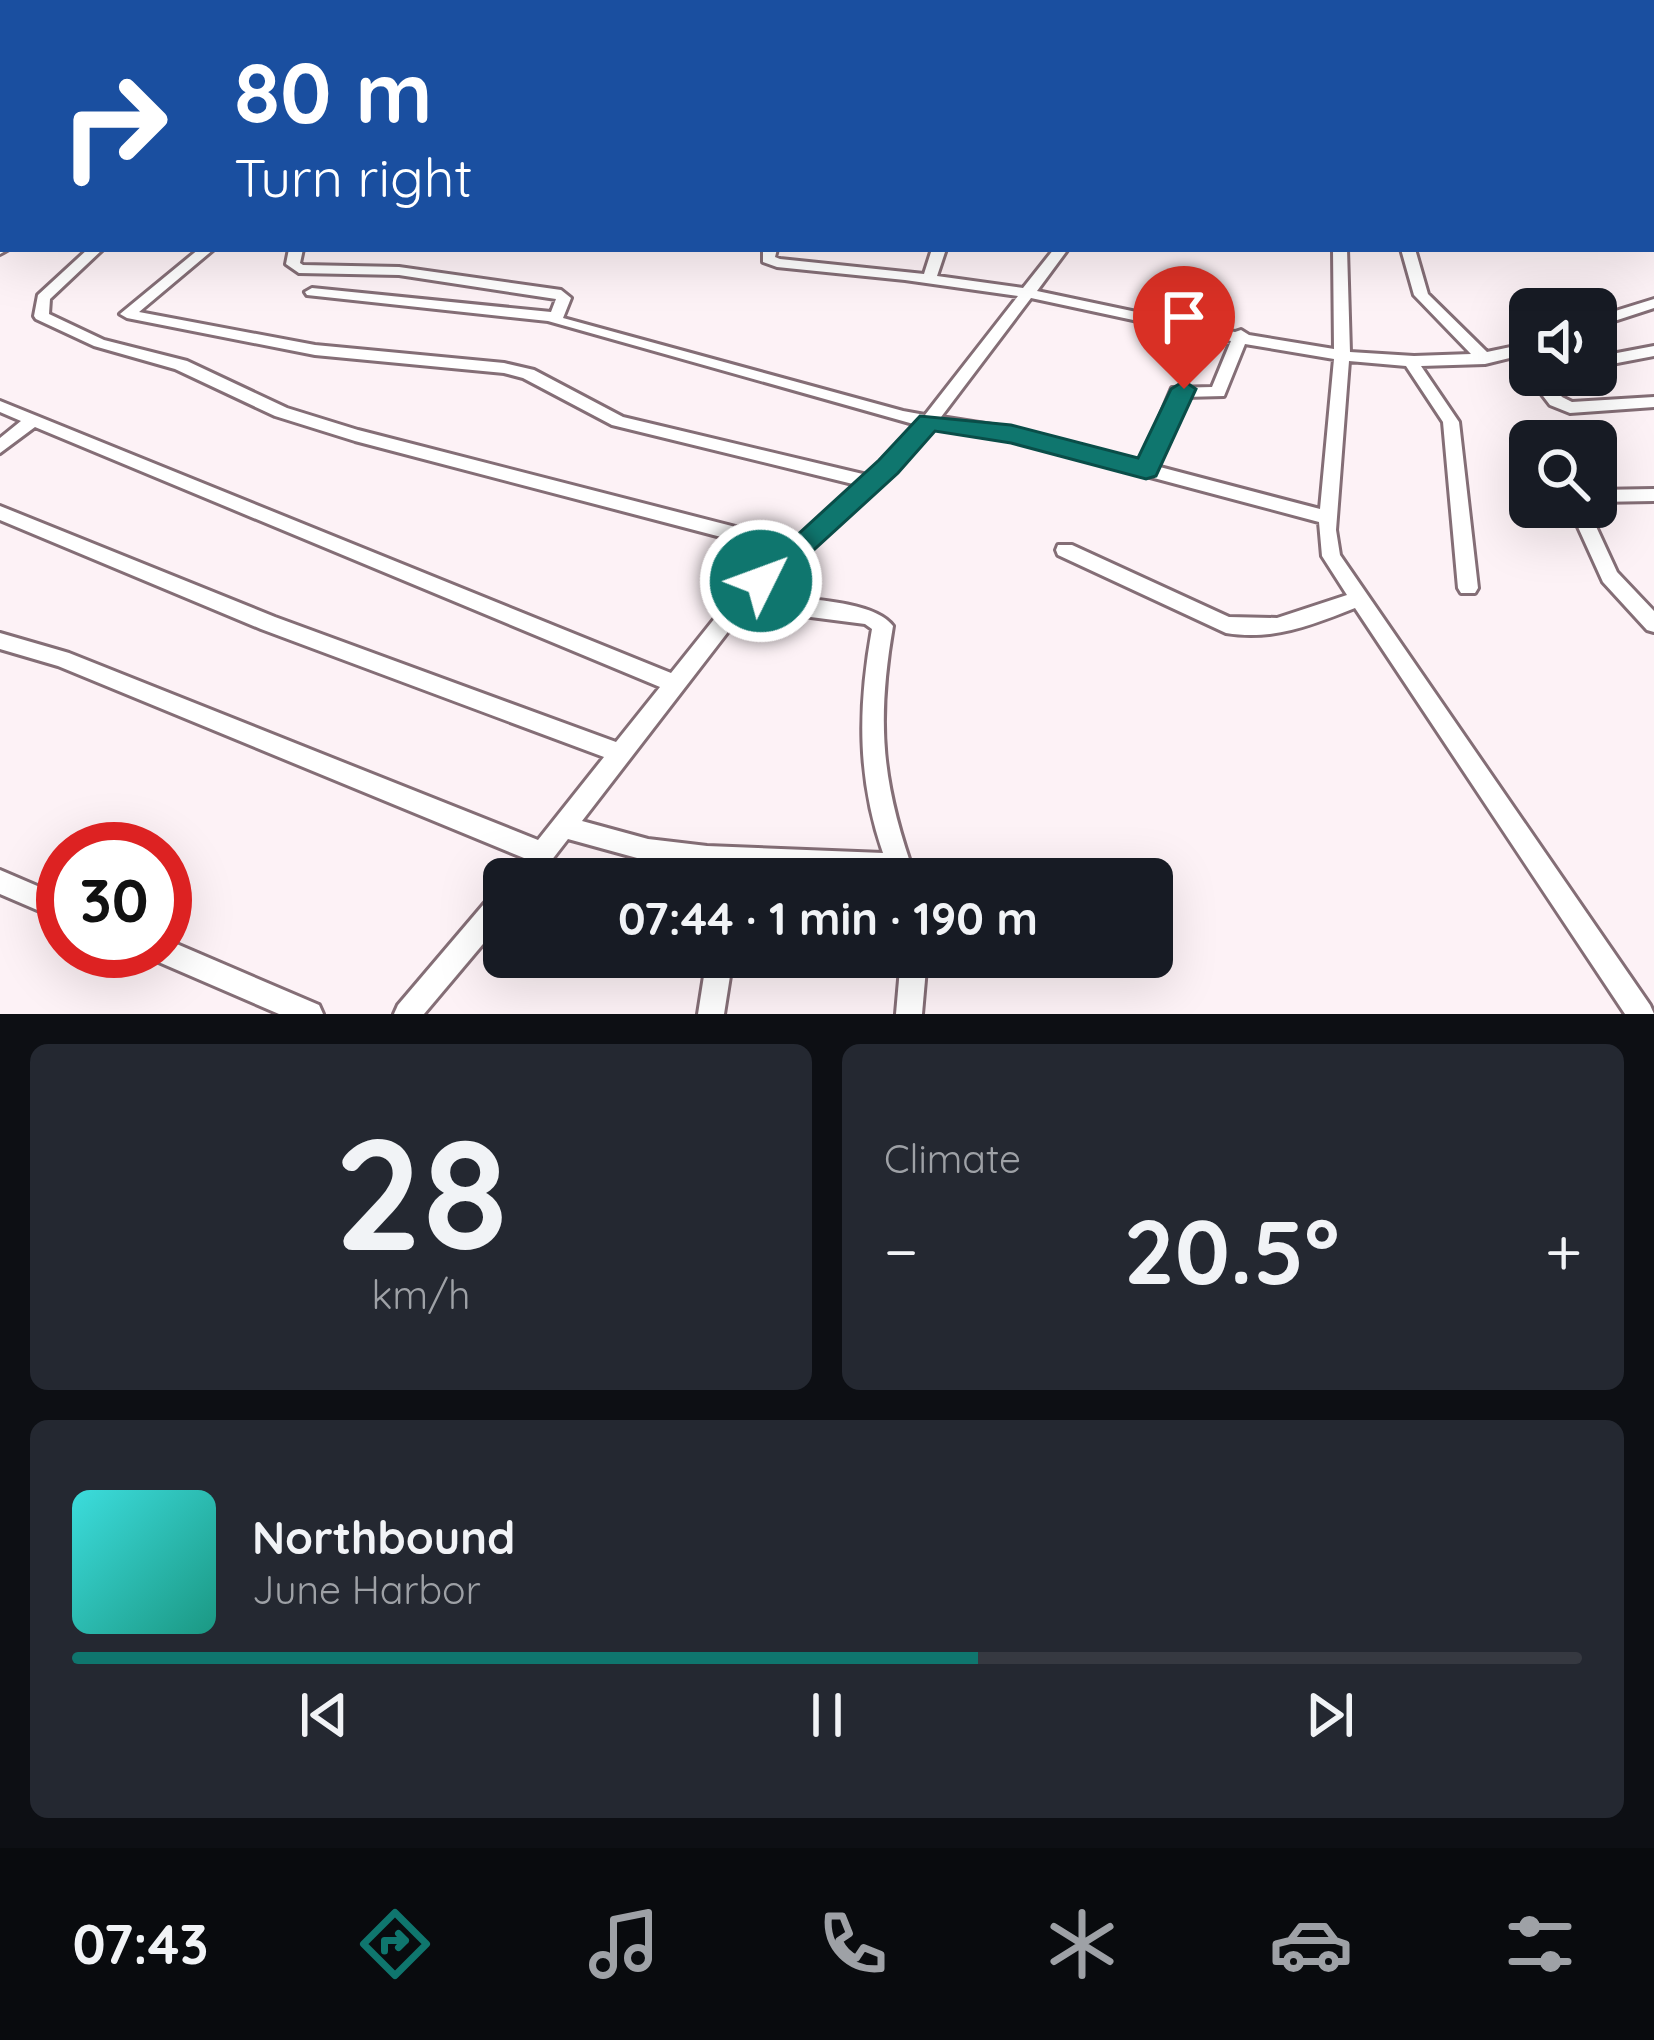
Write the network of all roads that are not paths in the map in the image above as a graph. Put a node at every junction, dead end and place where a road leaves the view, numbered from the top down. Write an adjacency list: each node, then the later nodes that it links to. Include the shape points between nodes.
1 (93, 252): 37 (street, via 43,298 41,316 99,343 181,364 281,412)
2 (203, 252): 31 (street, via 128,314 295,347 504,368 618,422)
3 (295, 252): 16 (street, via 299,269 416,273 556,293 564,300)
4 (769, 252): 10 (street, via 771,261)
5 (854, 252): 10 (street)
6 (938, 252): 11 (street)
7 (1054, 252): 13 (street)
8 (1340, 252): 19 (street)
9 (1409, 252): 22 (street, via 1421,295)
10 (846, 269): 11 (street)
11 (929, 279): 13 (street)
12 (312, 292): 16 (street)
13 (1030, 293): 17 (street); 28 (street)
14 (1654, 303): 15 (street)
15 (1617, 315)
16 (553, 317): 28 (street, via 695,363)
17 (1240, 335): 19 (street); 30 (street, via 1218,392 1178,392)
18 (1654, 351): 21 (street)
19 (1342, 353): 23 (street); 35 (street)
20 (1509, 353): 22 (street)
21 (1617, 358)
22 (1485, 359): 23 (street)
23 (1411, 362): 39 (street, via 1451,422)
24 (1552, 396): 25 (street, via 1570,408)
25 (1654, 402)
26 (0, 406): 27 (street)
27 (32, 421): 29 (street); 44 (street)
28 (929, 422): 30 (street); 31 (street)
29 (0, 447)
30 (1146, 470): 35 (street)
31 (872, 482): 37 (street)
32 (1654, 495): 33 (street)
33 (1617, 496)
34 (0, 513): 45 (street)
35 (1328, 518): 40 (street, via 1331,556)
36 (1588, 528): 42 (street, via 1610,577)
37 (796, 550): 41 (street)
38 (1065, 550): 40 (street, via 1253,631)
39 (1468, 587)
40 (1358, 598): 61 (street)
41 (743, 600): 44 (street); 50 (street, via 869,617 883,626 873,664 870,752)
42 (1654, 624)
43 (0, 641): 47 (street, via 62,658)
44 (675, 684): 45 (street)
45 (622, 754): 46 (street)
46 (565, 827): 47 (street); 49 (street)
47 (543, 854): 48 (street)
48 (539, 858)
49 (683, 858)
50 (896, 858)
51 (0, 882): 52 (street)
52 (36, 897)
53 (483, 925): 58 (street)
54 (192, 963): 57 (street)
55 (717, 978): 59 (street)
56 (912, 978): 60 (street)
57 (310, 1014)
58 (407, 1014)
59 (711, 1014)
60 (909, 1014)
61 (1641, 1014)

